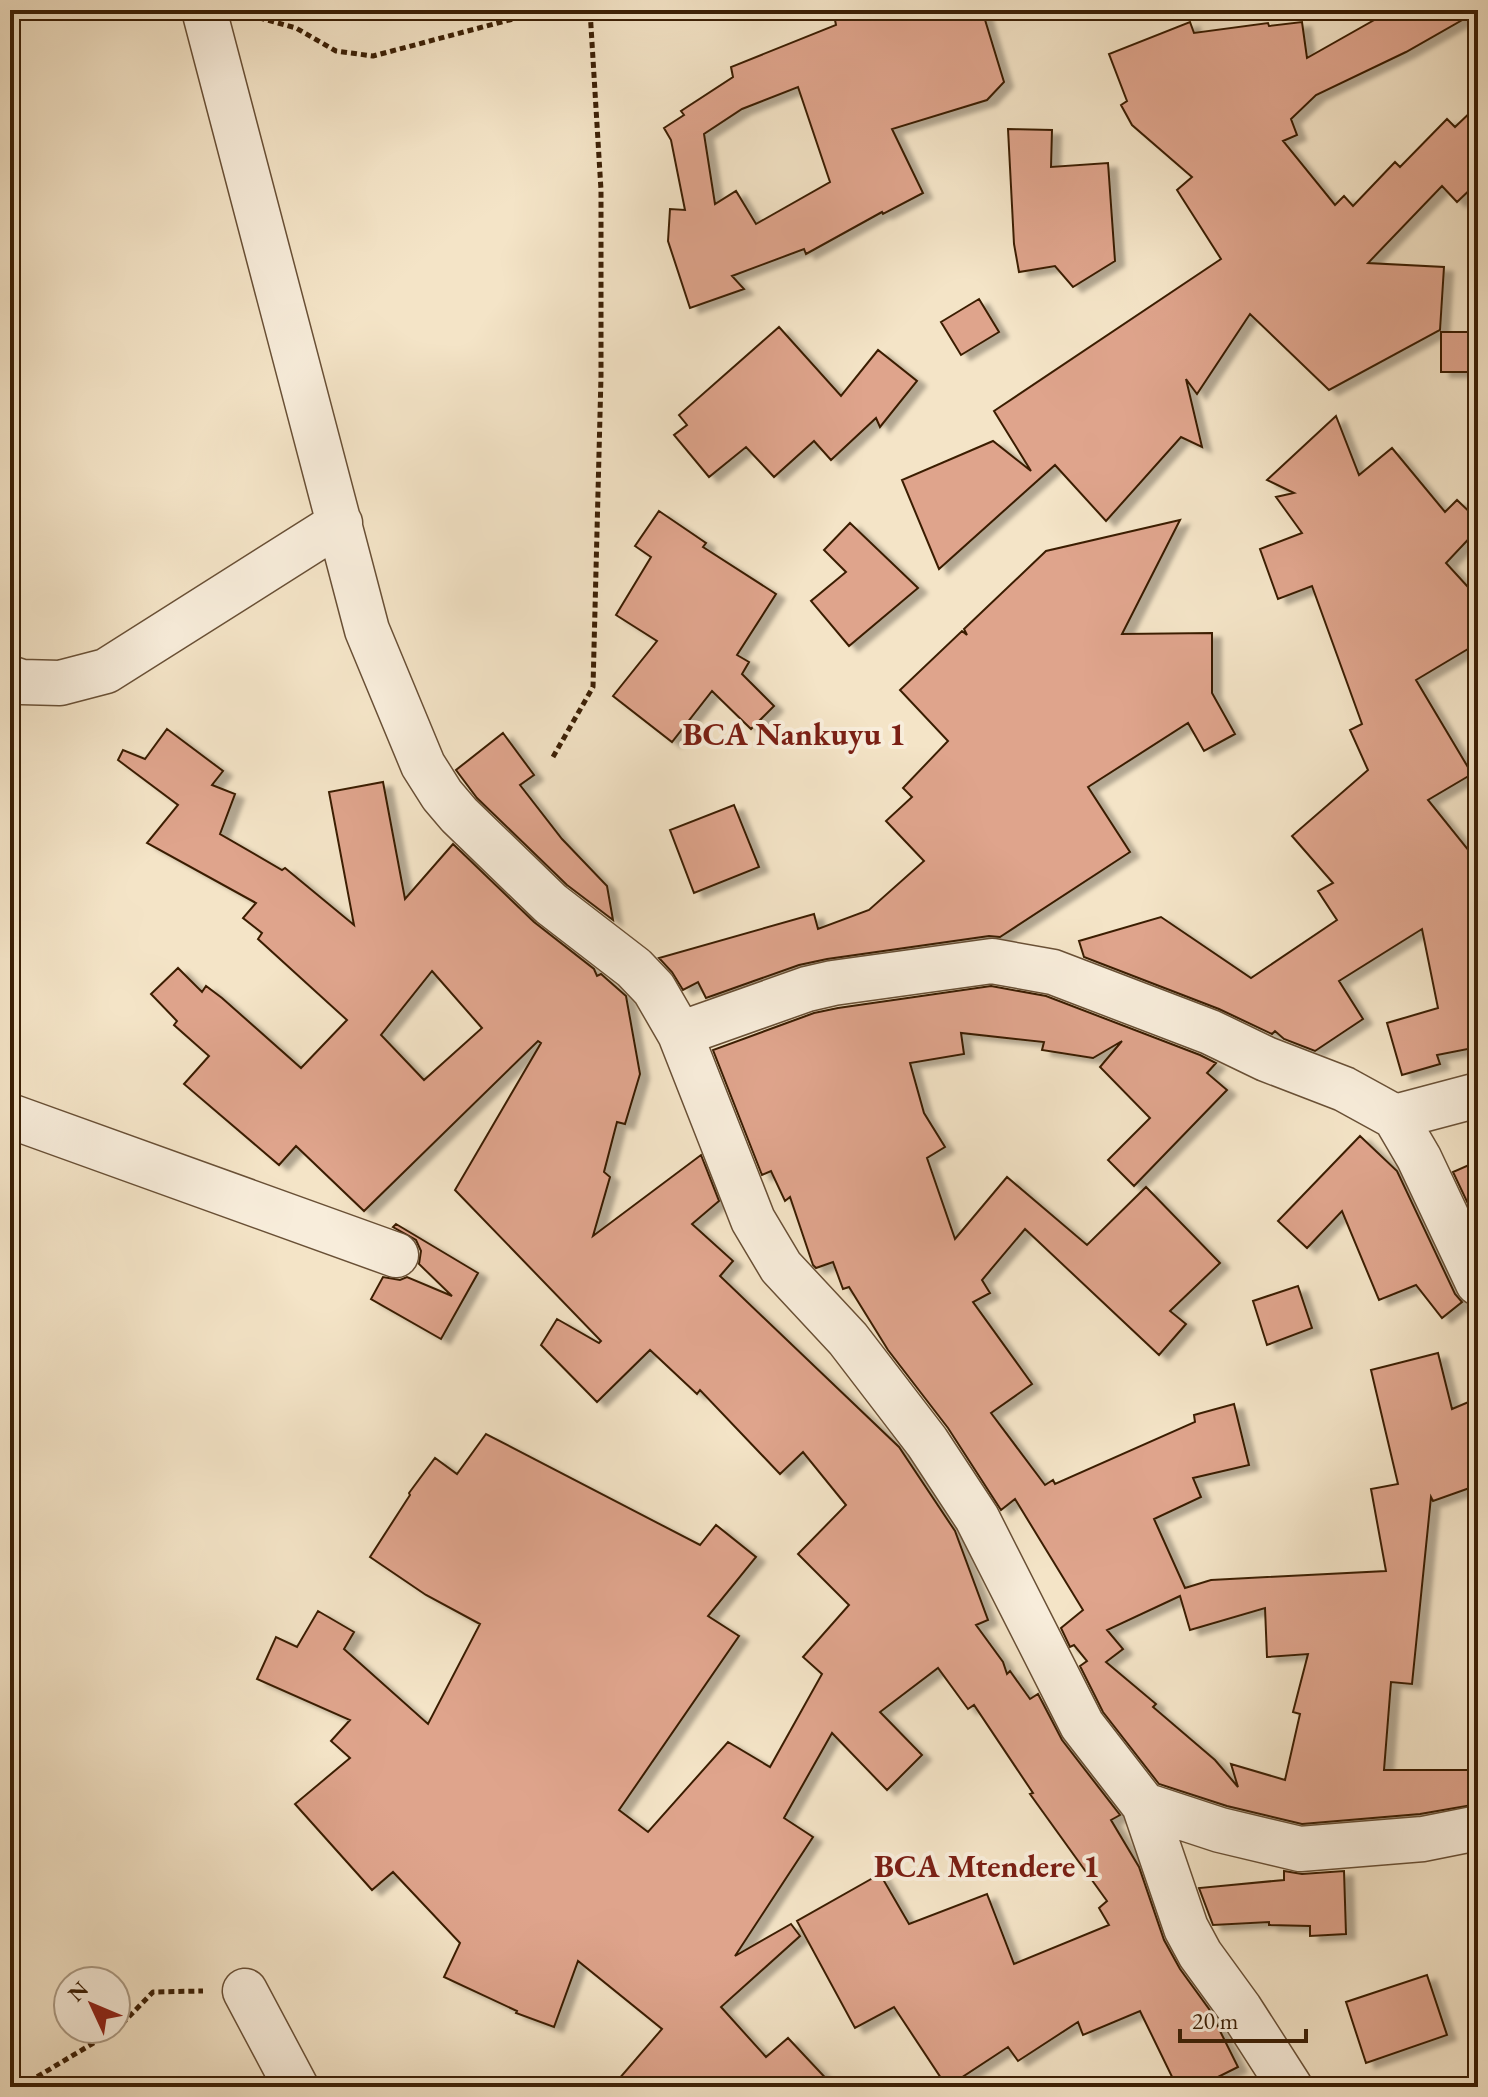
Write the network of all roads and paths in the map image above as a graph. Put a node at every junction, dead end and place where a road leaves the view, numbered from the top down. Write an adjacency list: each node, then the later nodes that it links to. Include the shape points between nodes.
1 (547, 10): 3 (path, via 373,56 336,51 296,28)
2 (590, 10): 6 (path, via 601,190 593,687)
3 (224, 12): 4 (street)
4 (340, 523): 5 (street, via 106,671 60,683); 7 (street, via 367,630 423,765 442,795 551,904 645,979)
5 (10, 678)
6 (553, 757)
7 (680, 1034): 10 (street, via 807,989 992,961 1093,986 1344,1089); 13 (street, via 766,1244 927,1442 993,1547 1082,1725)
8 (1478, 1095): 10 (street)
9 (10, 1116): 11 (street)
10 (1395, 1117): 12 (street)
11 (396, 1255)
12 (1478, 1283)
13 (1144, 1805): 14 (street, via 1300,1849 1423,1839); 18 (street, via 1186,1928)
14 (1478, 1828)
15 (245, 1991): 16 (path, via 153,1992 117,2029); 17 (street)
16 (20, 2087)
17 (296, 2087)
18 (1290, 2087)

